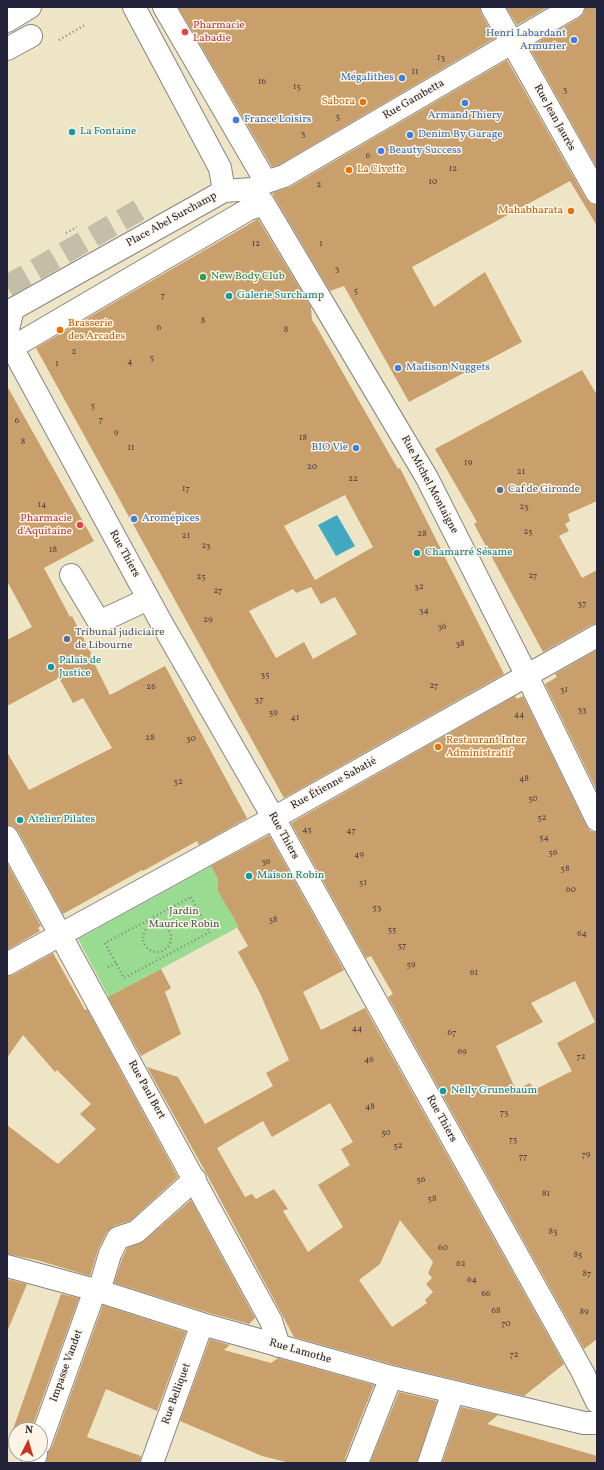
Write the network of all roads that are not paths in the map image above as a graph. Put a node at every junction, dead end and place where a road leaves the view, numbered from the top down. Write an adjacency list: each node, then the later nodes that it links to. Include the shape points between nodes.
1 (30, 7): 6 (street)
2 (134, 7): 10 (street, Place Abel Surchamp, via 220,168)
3 (164, 7): 11 (street)
4 (492, 7): 8 (street, Rue Jean Jaurès)
5 (573, 7): 8 (street, Rue Gambetta)
6 (7, 21)
7 (31, 36): 9 (street)
8 (512, 42): 11 (street, Rue Gambetta); 12 (street, Rue Jean Jaurès)
9 (7, 49)
10 (224, 191): 11 (street); 13 (street, Place Abel Surchamp)
11 (261, 191): 14 (street, via 249,209); 18 (street, Rue Michel Montaigne, via 427,478)
12 (597, 193)
13 (10, 304): 14 (street)
14 (9, 337): 16 (street, Rue Thiers, via 15,353)
15 (71, 575): 16 (street, via 100,622)
16 (148, 599): 19 (street, Rue Thiers)
17 (597, 636): 18 (street, Rue Étienne Sabatié)
18 (527, 676): 19 (street, Rue Étienne Sabatié); 20 (street, Rue Michel Montaigne)
19 (272, 818): 22 (street, Rue Étienne Sabatié); 31 (street, Rue Thiers, via 582,1370)
20 (597, 820)
21 (7, 837): 22 (street, Rue Paul Bert)
22 (59, 935): 23 (street, Rue Étienne Sabatié); 24 (street, Rue Paul Bert)
23 (7, 964)
24 (194, 1179): 26 (street, Impasse Vandet, via 136,1232 118,1238); 28 (street, Rue Paul Bert, via 271,1321)
25 (7, 1266): 26 (street, Rue Lamothe)
26 (97, 1290): 27 (street, Rue Lamothe); 32 (street, Impasse Vandet)
27 (202, 1324): 28 (street, Rue Lamothe); 34 (street, Rue Belliquet)
28 (279, 1346): 29 (street, Rue Lamothe)
29 (391, 1377): 30 (street, Rue Lamothe); 35 (street)
30 (453, 1392): 33 (street, Rue Lamothe, via 584,1423); 36 (street)
31 (597, 1402)
32 (48, 1422)
33 (597, 1423)
34 (152, 1463)
35 (356, 1463)
36 (429, 1463)

